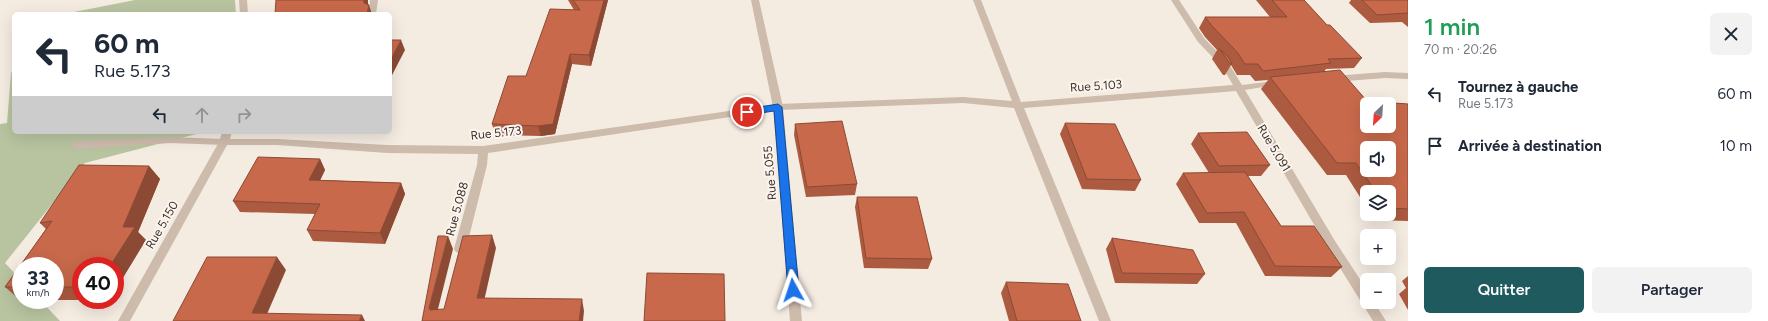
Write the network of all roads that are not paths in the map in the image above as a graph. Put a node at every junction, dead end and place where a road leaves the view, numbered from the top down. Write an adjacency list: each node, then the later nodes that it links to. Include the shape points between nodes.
1 (243, 0): 6 (street)
2 (374, 0): 7 (street)
3 (755, 0): 13 (street, Rue 5.055)
4 (977, 0): 12 (street)
5 (1175, 0): 11 (street, Rue 5.091, via 1201,40 1226,66)
6 (244, 12)
7 (373, 12)
8 (1408, 76): 9 (street)
9 (1325, 79)
10 (1286, 81): 11 (street, Rue 5.103)
11 (1239, 88): 12 (street, Rue 5.103); 18 (street, Rue 5.091)
12 (1018, 104): 13 (street, Rue 5.103, via 963,100); 22 (street)
13 (778, 107): 16 (street, Rue 5.173); 21 (street, Rue 5.055)
14 (226, 137): 15 (street, Rue 5.173); 16 (street, Rue 5.173, via 387,148); 20 (street, Rue 5.150)
15 (76, 144)
16 (484, 150): 17 (street, Rue 5.088)
17 (457, 261)
18 (1360, 289)
19 (1373, 309): 23 (street, Rue 5.091)
20 (124, 321)
21 (796, 321)
22 (1105, 321)
23 (1380, 321)

